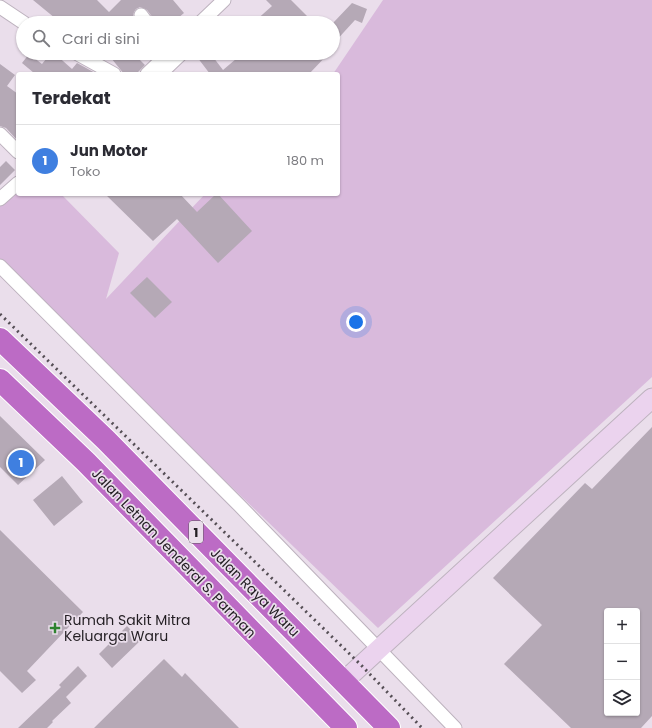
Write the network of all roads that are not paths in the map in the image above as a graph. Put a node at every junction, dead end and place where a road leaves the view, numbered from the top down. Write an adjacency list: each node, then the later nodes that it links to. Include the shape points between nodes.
1 (224, 0): 4 (street)
2 (235, 0): 5 (street)
3 (0, 7): 6 (street)
4 (207, 16)
5 (220, 16)
6 (16, 18)
7 (89, 60): 10 (street)
8 (167, 60): 11 (street)
9 (170, 60): 12 (street)
10 (110, 72)
11 (150, 72)
12 (162, 72)
13 (0, 134): 14 (street)
14 (16, 150)
15 (16, 186): 17 (street)
16 (16, 193): 18 (street)
17 (0, 199)
18 (0, 205)
19 (0, 266): 25 (street)
20 (0, 339): 23 (highway, Jalan Raya Waru / 1)
21 (0, 380): 24 (highway, Jalan Letnan Jenderal S. Parman / 1)
22 (652, 398): 25 (street)
23 (106, 440): 24 (highway, via 96,443 88,451); 26 (highway, Jalan Raya Waru / 1)
24 (86, 462): 27 (highway, Jalan Letnan Jenderal S. Parman / 1)
25 (379, 649): 26 (street); 29 (street)
26 (344, 682): 28 (highway, Jalan Raya Waru / 1)
27 (346, 728)
28 (389, 728)
29 (455, 728)

